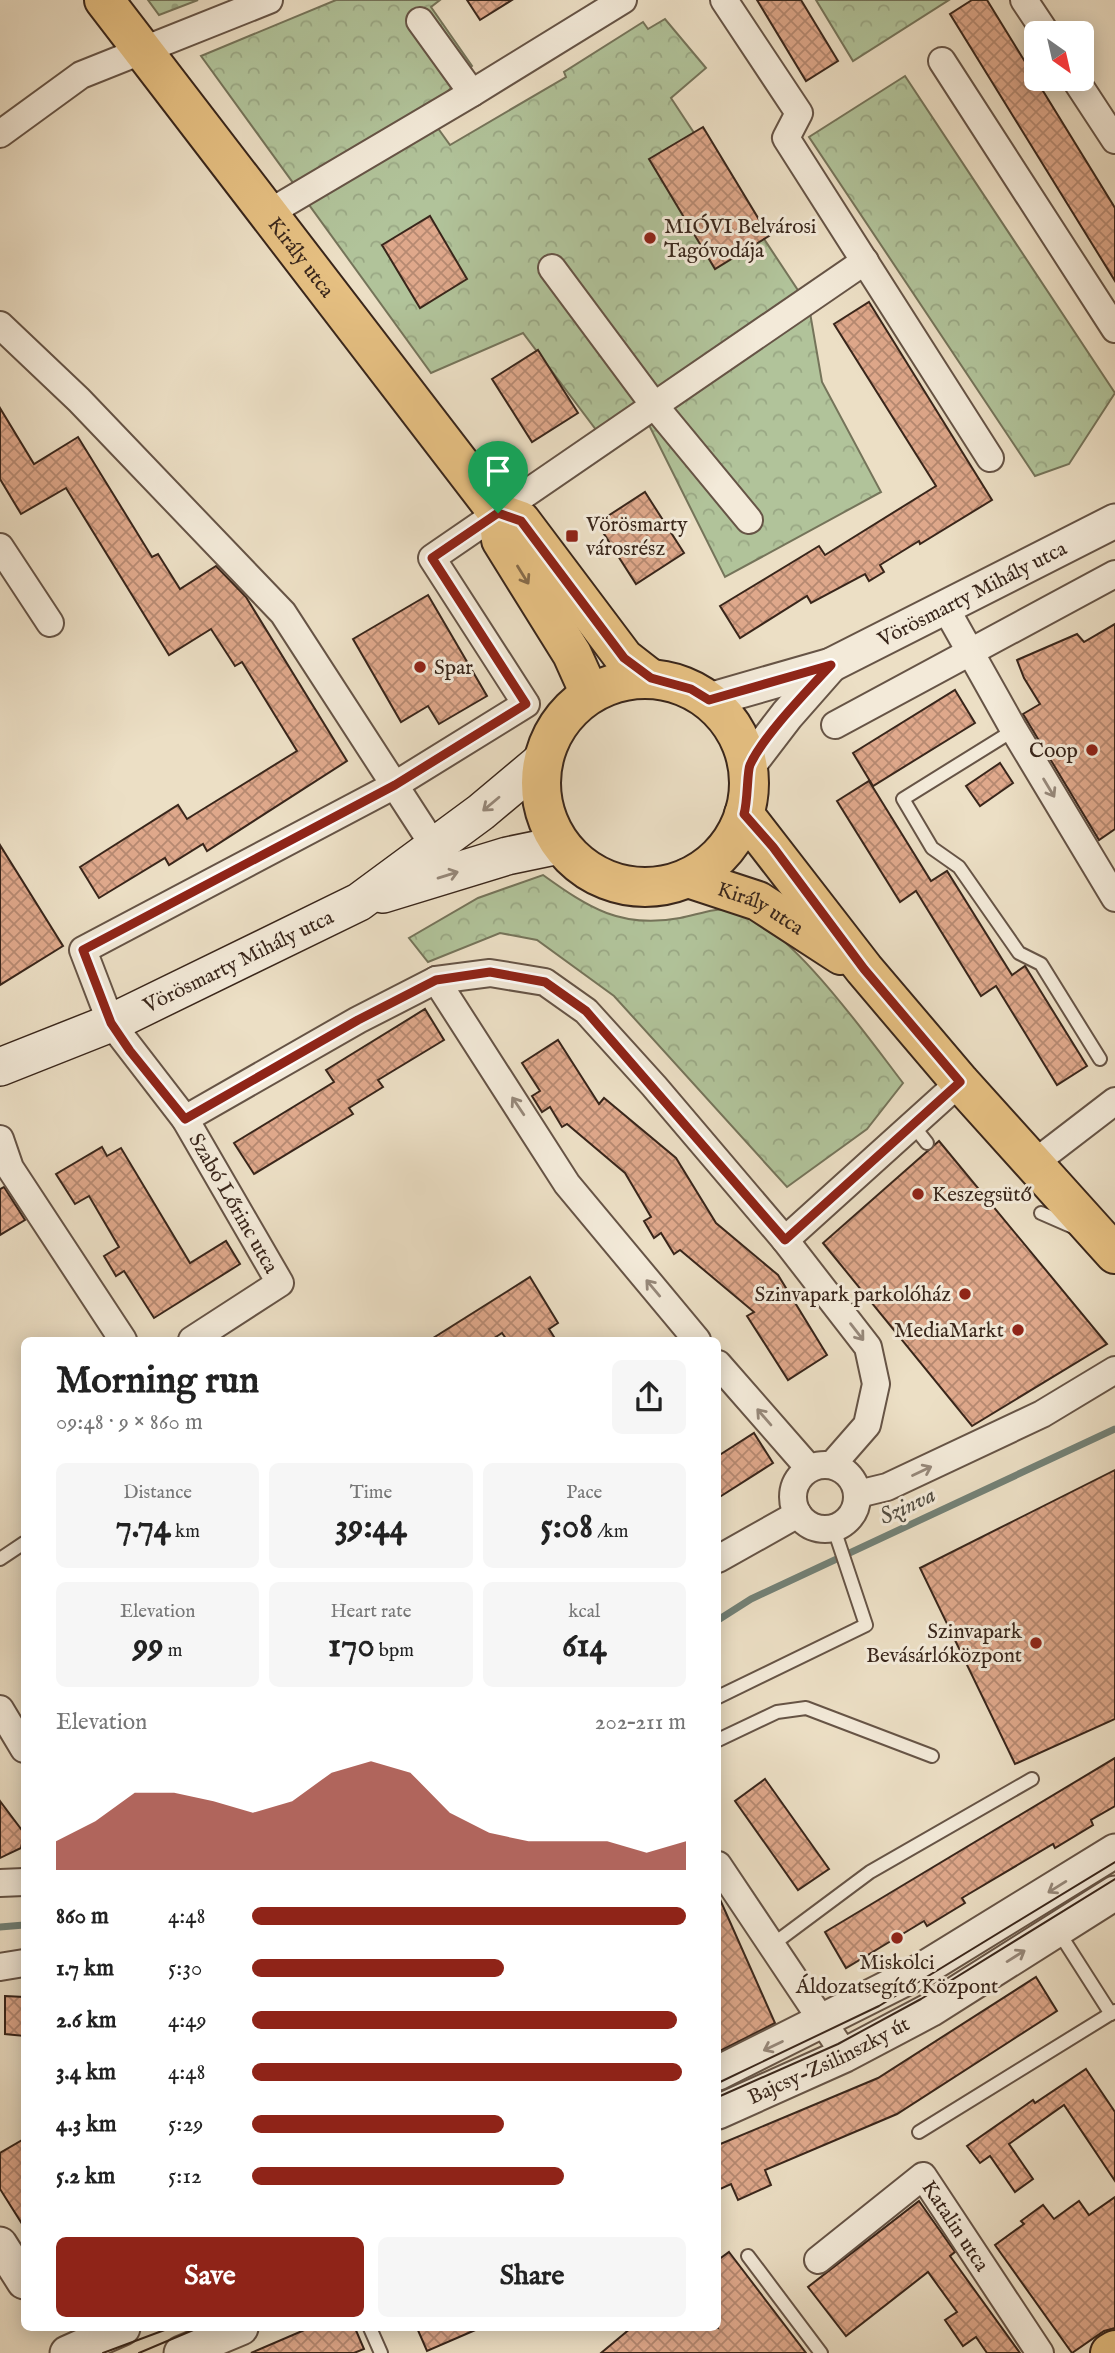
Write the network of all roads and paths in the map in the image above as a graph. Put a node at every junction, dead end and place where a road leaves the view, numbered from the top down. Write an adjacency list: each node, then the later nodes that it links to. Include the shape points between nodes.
1 (104, 0): 8 (main road, Király utca)
2 (269, 0): 8 (street)
3 (622, 0): 11 (street)
4 (724, 0): 15 (street, via 799,113 786,138)
5 (1024, 0): 7 (street)
6 (420, 21): 11 (street)
7 (1038, 21)
8 (141, 50): 12 (street, via 80,75); 14 (main road, Király utca)
9 (942, 61): 18 (street)
10 (1083, 91): 13 (street)
11 (472, 93): 14 (street)
12 (0, 134)
13 (1115, 140)
14 (267, 214): 21 (main road, Király utca)
15 (865, 261): 19 (street); 20 (street)
16 (552, 268): 19 (street)
17 (0, 325): 37 (street, via 79,400 283,613)
18 (1115, 330)
19 (654, 405): 21 (street); 22 (street)
20 (990, 458)
21 (498, 513): 30 (main road, Király utca, via 521,521 624,658); 31 (main road, Király utca, one-way to 31, via 501,540 572,654); 37 (street, via 432,558 526,704)
22 (749, 520)
23 (1115, 520): 26 (street, Vörösmarty Mihály utca)
24 (0, 547): 27 (street)
25 (1115, 574): 28 (street)
26 (945, 607): 28 (street); 29 (street, Vörösmarty Mihály utca)
27 (50, 623)
28 (969, 652): 33 (street); 34 (street)
29 (831, 665): 32 (street, Vörösmarty Mihály utca); 36 (street, Vörösmarty Mihály utca)
30 (651, 678): 31 (main road, via 619,681); 32 (main road, via 681,685)
31 (590, 694): 35 (main road, via 568,712 552,734)
32 (709, 700): 36 (main road, via 735,729)
33 (835, 725)
34 (1014, 730): 42 (street, one-way to 42); 47 (lane, via 903,799 932,848 959,867 1019,953 1041,964)
35 (543, 760): 39 (main road, via 542,804); 40 (main road, Vörösmarty Mihály utca, one-way to 40)
36 (748, 766): 38 (main road)
37 (395, 785): 40 (street); 46 (street, Szabó Lőrinc utca, via 83,950)
38 (744, 814): 41 (main road, via 729,846 704,870); 44 (main road, Király utca)
39 (560, 845): 41 (main road, via 596,876 618,884 642,888); 43 (main road, Vörösmarty Mihály utca, one-way to 39, via 507,856)
40 (433, 846): 43 (main road, Vörösmarty Mihály utca)
41 (688, 878): 44 (main road, Király utca, via 758,901)
42 (1115, 898)
43 (359, 902): 46 (main road, Vörösmarty Mihály utca)
44 (864, 969): 49 (main road, Király utca)
45 (436, 980): 51 (street); 56 (street, via 490,972 545,982 586,1011); 60 (street, one-way to 45, via 567,1184)
46 (111, 1023): 48 (main road, Vörösmarty Mihály utca); 51 (street, Szabó Lőrinc utca)
47 (1100, 1059)
48 (0, 1067)
49 (960, 1082): 53 (main road, Király utca); 56 (street, via 919,1133)
50 (1112, 1109): 53 (street)
51 (185, 1119): 59 (street, Szabó Lőrinc utca, via 280,1283)
52 (0, 1139): 54 (street)
53 (1033, 1164): 57 (main road, Király utca)
54 (5, 1170): 58 (street)
55 (1041, 1213): 57 (lane)
56 (785, 1240): 63 (street, one-way to 63, via 868,1347 876,1384 867,1425)
57 (1110, 1248)
58 (121, 1337)
59 (196, 1337)
60 (694, 1337)
61 (721, 1367): 63 (street, one-way to 61)
62 (1115, 1370): 64 (street, one-way to 62, via 887,1487 1042,1414)
63 (820, 1466): 64 (street, via 850,1476); 65 (street, via 799,1477 793,1490)
64 (858, 1494): 66 (street, via 854,1513)
65 (798, 1514): 66 (street, via 810,1526); 68 (street)
66 (834, 1529): 70 (lane, via 866,1625)
67 (21, 1545): 69 (lane)
68 (721, 1557)
69 (0, 1559)
70 (721, 1696)
71 (0, 1709): 73 (street)
72 (721, 1739): 74 (lane, via 777,1712 806,1708)
73 (21, 1744)
74 (932, 1756)
75 (1032, 1779): 82 (lane, via 870,1872)
76 (1115, 1851): 86 (street, Bajcsy-Zsilinszky út, one-way to 86, via 915,1974)
77 (721, 1869): 82 (street)
78 (21, 1881): 79 (street)
79 (0, 1883)
80 (1115, 1893): 81 (street, Bajcsy-Zsilinszky út)
81 (1057, 1930): 85 (lane); 87 (street, Bajcsy-Zsilinszky út, one-way to 81, via 930,2010)
82 (772, 1945): 86 (street)
83 (21, 1964): 84 (street)
84 (0, 1967)
85 (1113, 2012): 90 (lane)
86 (824, 2022): 87 (street); 88 (street, Bajcsy-Zsilinszky út, one-way to 88)
87 (845, 2055): 89 (street, Bajcsy-Zsilinszky út)
88 (721, 2072)
89 (721, 2111)
90 (919, 2132)
91 (0, 2244): 94 (street)
92 (748, 2256): 102 (lane)
93 (818, 2260): 103 (street, Katalin utca, via 923,2176)
94 (21, 2277)
95 (114, 2331): 98 (street)
96 (234, 2331): 100 (street)
97 (371, 2331): 101 (lane)
98 (66, 2346)
99 (1115, 2350): 104 (main road)
100 (181, 2353)
101 (381, 2353)
102 (821, 2353)
103 (1040, 2353)
104 (1110, 2353)

